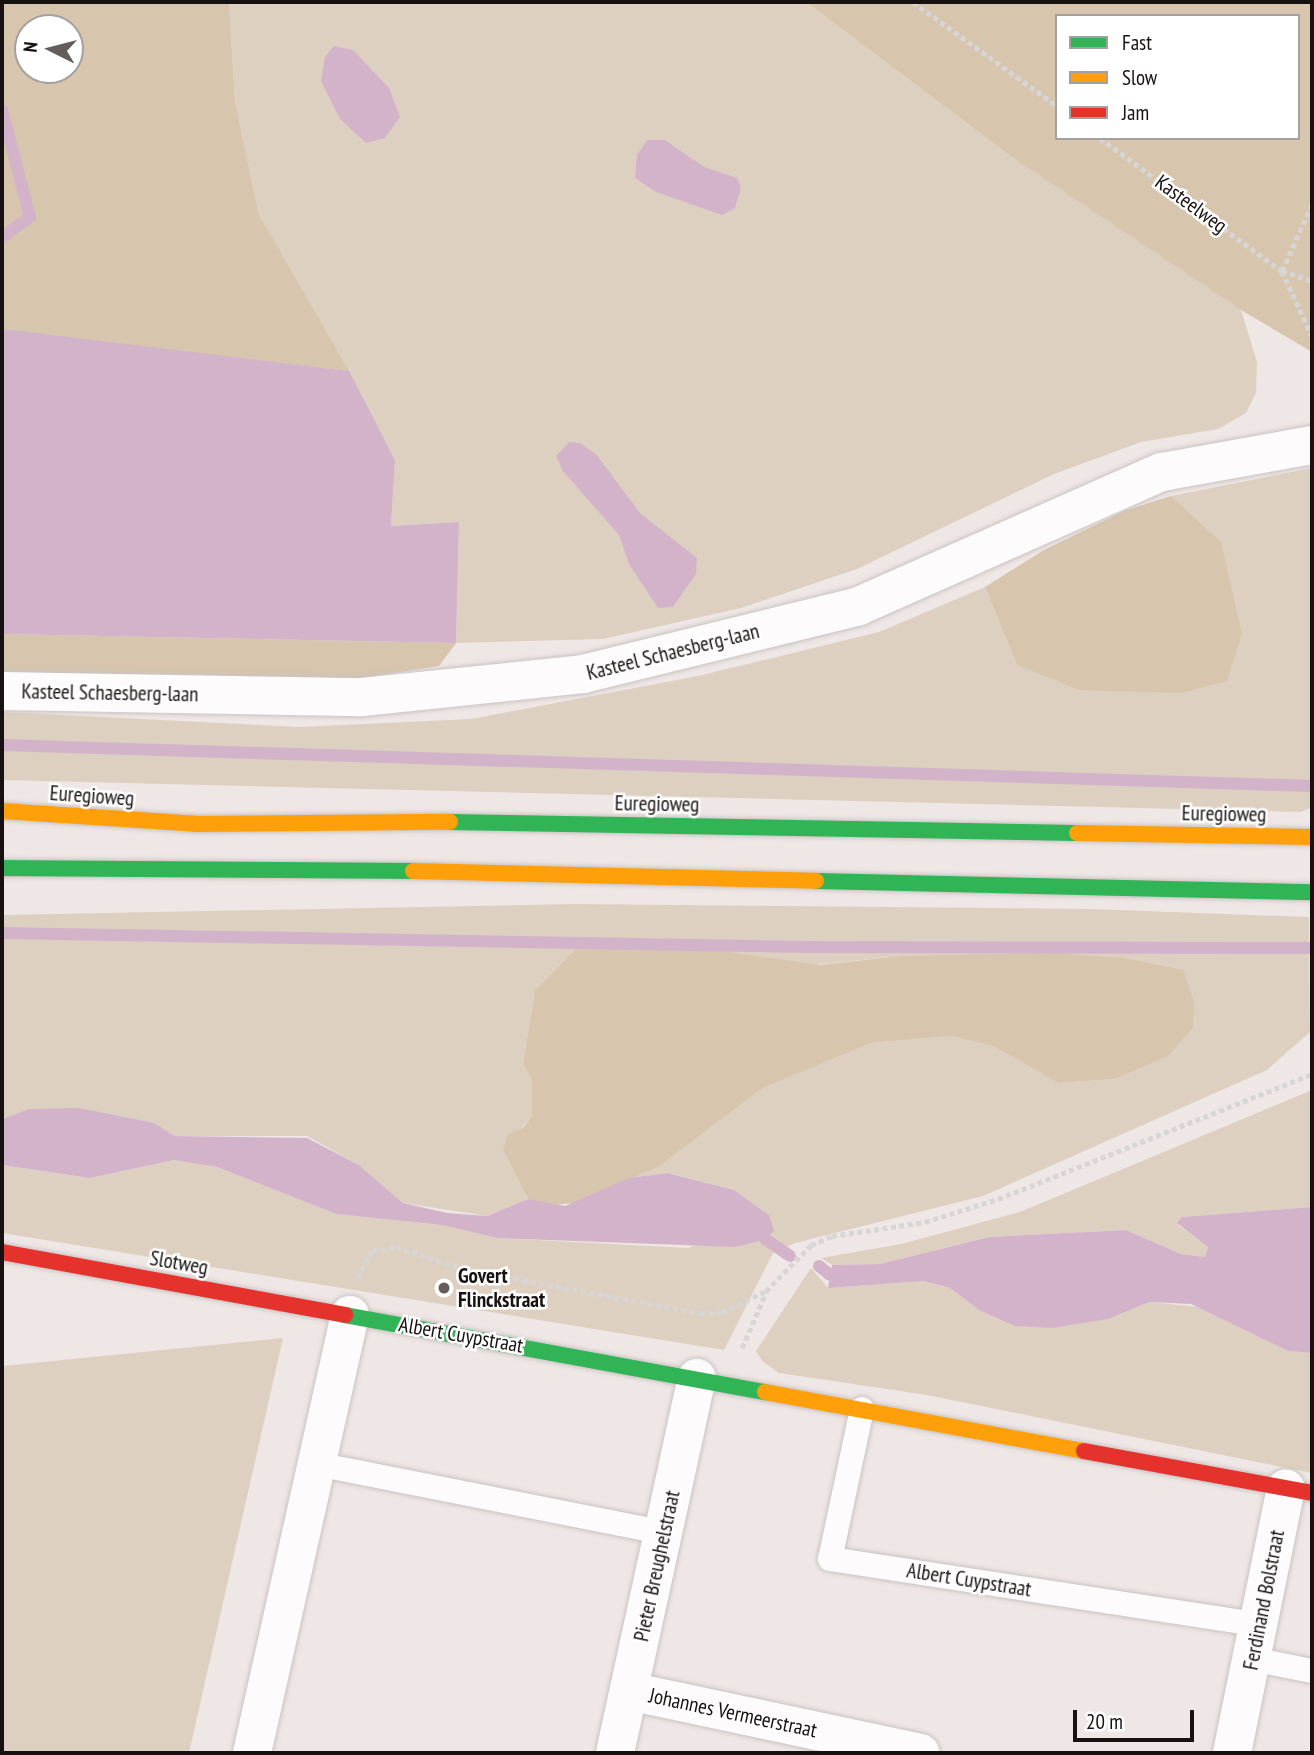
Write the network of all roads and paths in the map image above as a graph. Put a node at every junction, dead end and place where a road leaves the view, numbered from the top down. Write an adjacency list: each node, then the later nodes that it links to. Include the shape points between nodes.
1 (914, 2): 2 (path)
2 (1055, 105)
3 (1103, 140): 5 (path, Kasteelweg)
4 (1312, 204): 5 (path)
5 (1282, 271): 6 (path, Kasteelweg); 7 (path, Kasteelweg)
6 (1312, 281)
7 (1312, 337)
8 (1312, 444): 9 (street, Kasteel Schaesberg-laan, via 1162,472 859,606 583,674 362,697)
9 (2, 691)
10 (2, 811): 11 (main road, Euregioweg, via 196,824 320,820)
11 (1312, 837)
12 (2, 868): 13 (main road, via 239,868)
13 (1312, 892)
14 (1312, 1074): 16 (path, via 998,1199 925,1222 832,1236 803,1252)
15 (2, 1252): 17 (main road, Slotweg)
16 (766, 1291): 17 (path, via 722,1312 700,1313 464,1269 383,1247 372,1251 359,1268); 18 (path, via 742,1345)
17 (349, 1315): 18 (main road, Albert Cuypstraat); 20 (street)
18 (715, 1381): 19 (main road, Albert Cuypstraat); 22 (street, Pieter Breughelstraat)
19 (862, 1409): 21 (main road, Albert Cuypstraat); 23 (lane, Albert Cuypstraat, via 830,1559)
20 (317, 1464): 22 (lane); 26 (street)
21 (1299, 1490): 23 (street, Ferdinand Bolstraat)
22 (664, 1532): 25 (street, Pieter Breughelstraat)
23 (1256, 1642): 24 (lane, Albert Cuypstraat); 29 (street, Ferdinand Bolstraat)
24 (1312, 1671)
25 (629, 1691): 27 (street, Pieter Breughelstraat); 28 (street, Johannes Vermeerstraat)
26 (252, 1753)
27 (615, 1753)
28 (920, 1753)
29 (1232, 1753)

